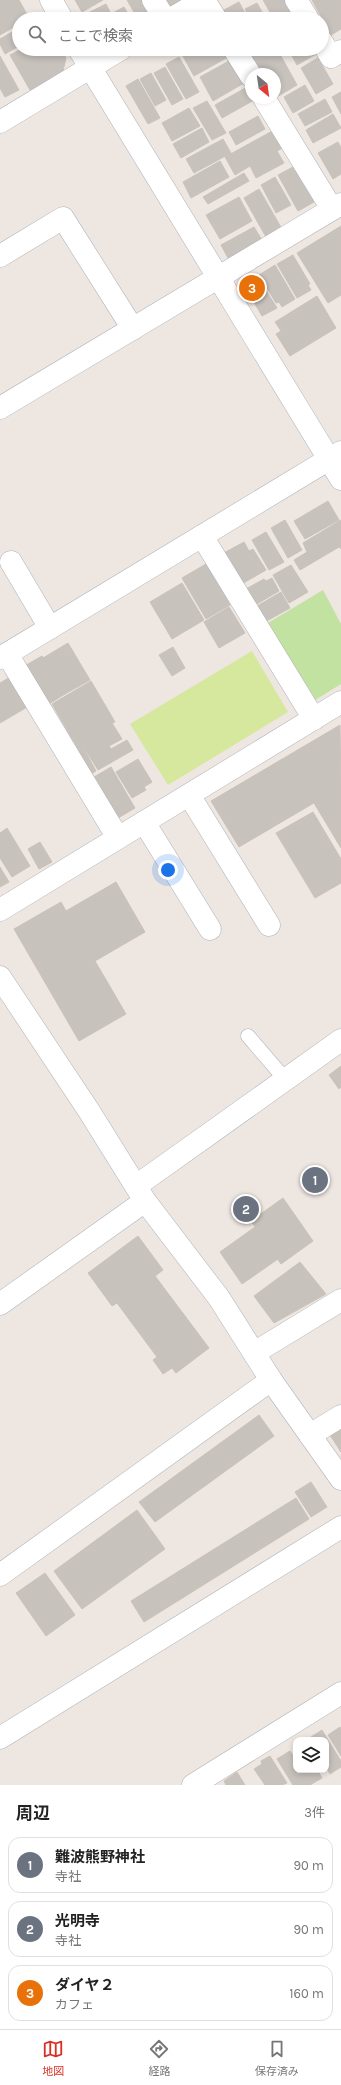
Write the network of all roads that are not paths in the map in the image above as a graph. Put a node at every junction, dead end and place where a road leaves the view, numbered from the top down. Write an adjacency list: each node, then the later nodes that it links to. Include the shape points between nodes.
1 (51, 0): 5 (street)
2 (153, 0): 6 (street)
3 (204, 0): 7 (street); 8 (street)
4 (296, 0): 9 (street)
5 (58, 12)
6 (161, 12)
7 (183, 12)
8 (212, 12)
9 (304, 12)
10 (341, 51): 11 (street, via 331,57)
11 (329, 54)
12 (238, 56): 14 (street)
13 (85, 58): 16 (street); 19 (street)
14 (246, 68)
15 (268, 104): 17 (street)
16 (0, 122)
17 (337, 206): 19 (street)
18 (0, 256): 20 (street, via 63,218)
19 (218, 278): 20 (street); 22 (street)
20 (133, 329): 21 (street)
21 (0, 408)
22 (335, 456): 23 (street); 24 (street)
23 (341, 479)
24 (202, 536): 26 (street); 29 (street)
25 (11, 562): 26 (street)
26 (50, 628): 27 (street)
27 (4, 656): 32 (street)
28 (341, 702): 29 (street)
29 (314, 719): 30 (street)
30 (188, 795): 31 (street); 34 (street)
31 (144, 822): 32 (street); 35 (street)
32 (118, 838): 33 (street)
33 (0, 910)
34 (269, 925)
35 (210, 929)
36 (0, 977): 40 (street, via 89,1111)
37 (248, 1036): 39 (lane)
38 (341, 1040): 39 (street)
39 (285, 1079): 40 (street)
40 (140, 1194): 42 (street); 43 (street, via 219,1298)
41 (341, 1300): 43 (street)
42 (0, 1304)
43 (254, 1353): 44 (street)
44 (271, 1380): 46 (street); 49 (street)
45 (341, 1416): 46 (street)
46 (310, 1435): 47 (street)
47 (341, 1479)
48 (341, 1528): 51 (street)
49 (0, 1575)
50 (341, 1693): 52 (street)
51 (0, 1738)
52 (193, 1785)

